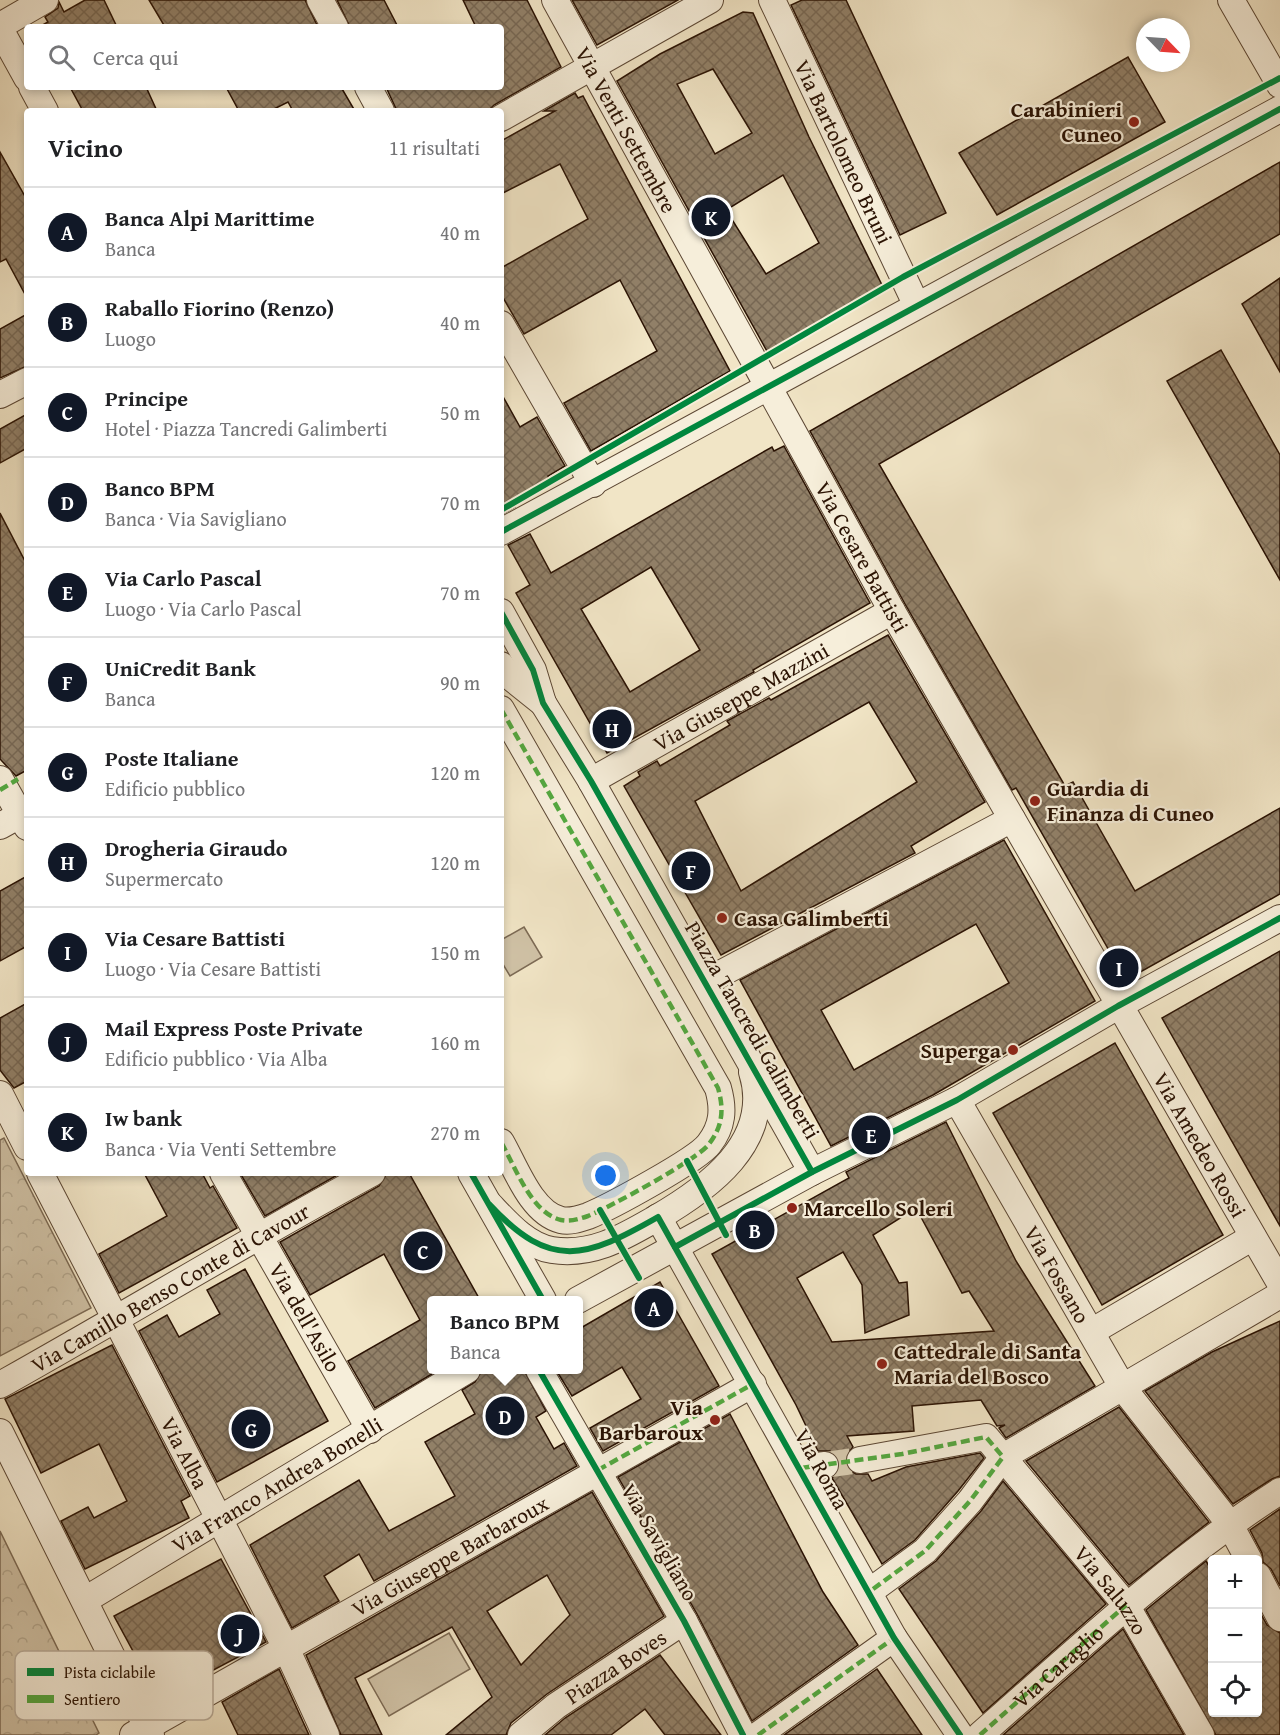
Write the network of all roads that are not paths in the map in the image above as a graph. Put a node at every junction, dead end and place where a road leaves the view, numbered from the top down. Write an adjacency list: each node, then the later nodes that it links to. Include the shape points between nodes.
1 (45, 0): 8 (street)
2 (320, 0): 7 (street)
3 (555, 0): 9 (street, Via Venti Settembre)
4 (710, 0): 9 (street)
5 (772, 0): 18 (street, Via Bartolomeo Bruni)
6 (1231, 0): 11 (street)
7 (333, 24)
8 (0, 28): 10 (street)
9 (592, 67): 17 (street); 21 (street, Via Venti Settembre)
10 (24, 72)
11 (1280, 85)
12 (34, 90): 14 (street)
13 (370, 90): 15 (street)
14 (43, 108)
15 (379, 108)
16 (1280, 109): 18 (street)
17 (504, 116)
18 (916, 304): 21 (street)
19 (504, 329): 23 (street)
20 (24, 383): 22 (street)
21 (768, 387): 23 (street); 25 (street, Via Cesare Battisti)
22 (0, 395)
23 (593, 484): 24 (street)
24 (504, 530)
25 (891, 611): 31 (street, Via Giuseppe Mazzini); 32 (street, Via Cesare Battisti)
26 (504, 617): 28 (street, Piazza Tancredi Galimberti, via 533,670)
27 (504, 669): 28 (street, Piazza Tancredi Galimberti)
28 (543, 703): 31 (street, Piazza Tancredi Galimberti)
29 (504, 714): 41 (street, via 718,1088 723,1105 717,1131 699,1154 574,1221 560,1220 544,1211)
30 (0, 779): 33 (street)
31 (591, 781): 35 (street, Piazza Tancredi Galimberti)
32 (1012, 819): 35 (street); 36 (street, Via Cesare Battisti)
33 (19, 820)
34 (1280, 918): 36 (street)
35 (705, 982): 37 (street, Piazza Tancredi Galimberti)
36 (1118, 1006): 38 (street); 50 (street, Via Amedeo Rossi)
37 (747, 1055): 42 (street, Piazza Tancredi Galimberti); 48 (street, Piazza Tancredi Galimberti, via 756,1097 752,1124 741,1146 725,1170 702,1190)
38 (957, 1100): 42 (street); 57 (street, Via Fossano)
39 (9, 1106): 40 (street)
40 (24, 1140)
41 (504, 1147)
42 (812, 1172): 51 (street, Piazza Tancredi Galimberti)
43 (42, 1176): 56 (street, Via Alba)
44 (225, 1176): 49 (street, Via dell'Asilo)
45 (367, 1176): 49 (street, Via Camillo Benso Conte di Cavour)
46 (473, 1176): 47 (street, Piazza Tancredi Galimberti)
47 (490, 1205): 48 (street, Piazza Tancredi Galimberti, via 527,1240 550,1250 602,1247); 54 (street, Piazza Tancredi Galimberti)
48 (658, 1217): 51 (street, Via Roma)
49 (257, 1236): 56 (street, Via Camillo Benso Conte di Cavour); 63 (street, Via dell'Asilo)
50 (1253, 1237): 52 (street, Via Amedeo Rossi); 57 (street)
51 (675, 1247): 55 (street, Piazza Tancredi Galimberti); 60 (street, Via Roma)
52 (1280, 1283)
53 (1280, 1295): 62 (street)
54 (541, 1296)
55 (583, 1297)
56 (116, 1320): 61 (street, Via Camillo Benso Conte di Cavour); 69 (street, Via Alba)
57 (1091, 1332): 62 (street, Via Fossano)
58 (461, 1374): 63 (street, Via Franco Andrea Bonelli)
59 (541, 1374): 67 (street, Via Savigliano)
60 (753, 1384): 67 (street, Via Giuseppe Barbaroux); 73 (street, Via Roma, via 813,1467)
61 (0, 1385)
62 (1123, 1388): 65 (street); 70 (street, Via Fossano)
63 (370, 1430): 69 (street, Via Franco Andrea Bonelli)
64 (0, 1431): 74 (street)
65 (1003, 1457): 66 (street, Via Saluzzo, via 986,1437); 73 (street, via 925,1551); 75 (street, Via Saluzzo)
66 (860, 1460)
67 (598, 1470): 77 (street, Via Savigliano); 79 (street, Via Giuseppe Barbaroux)
68 (1280, 1491): 70 (street, Via Caraglio)
69 (219, 1520): 74 (street, Via Franco Andrea Bonelli); 79 (street, Via Alba)
70 (1229, 1523): 71 (street, Via Fossano); 75 (street, Via Caraglio)
71 (1246, 1555)
72 (1262, 1585): 76 (street)
73 (869, 1592): 78 (street, Via Roma)
74 (85, 1600): 80 (street)
75 (1126, 1605): 89 (street, Via Caraglio); 90 (street, Via Saluzzo)
76 (1280, 1617)
77 (684, 1621): 85 (street, Piazza Boves, via 556,1706); 86 (street, Via Savigliano)
78 (894, 1638): 87 (street); 88 (street, Via Roma)
79 (286, 1648): 81 (street, Via Giuseppe Barbaroux); 84 (street, Via Alba)
80 (108, 1651)
81 (213, 1691)
82 (164, 1720): 83 (street, Via Giuseppe Barbaroux)
83 (144, 1732)
84 (326, 1735)
85 (520, 1735)
86 (743, 1735)
87 (758, 1735)
88 (960, 1735)
89 (980, 1735)
90 (1201, 1735)

